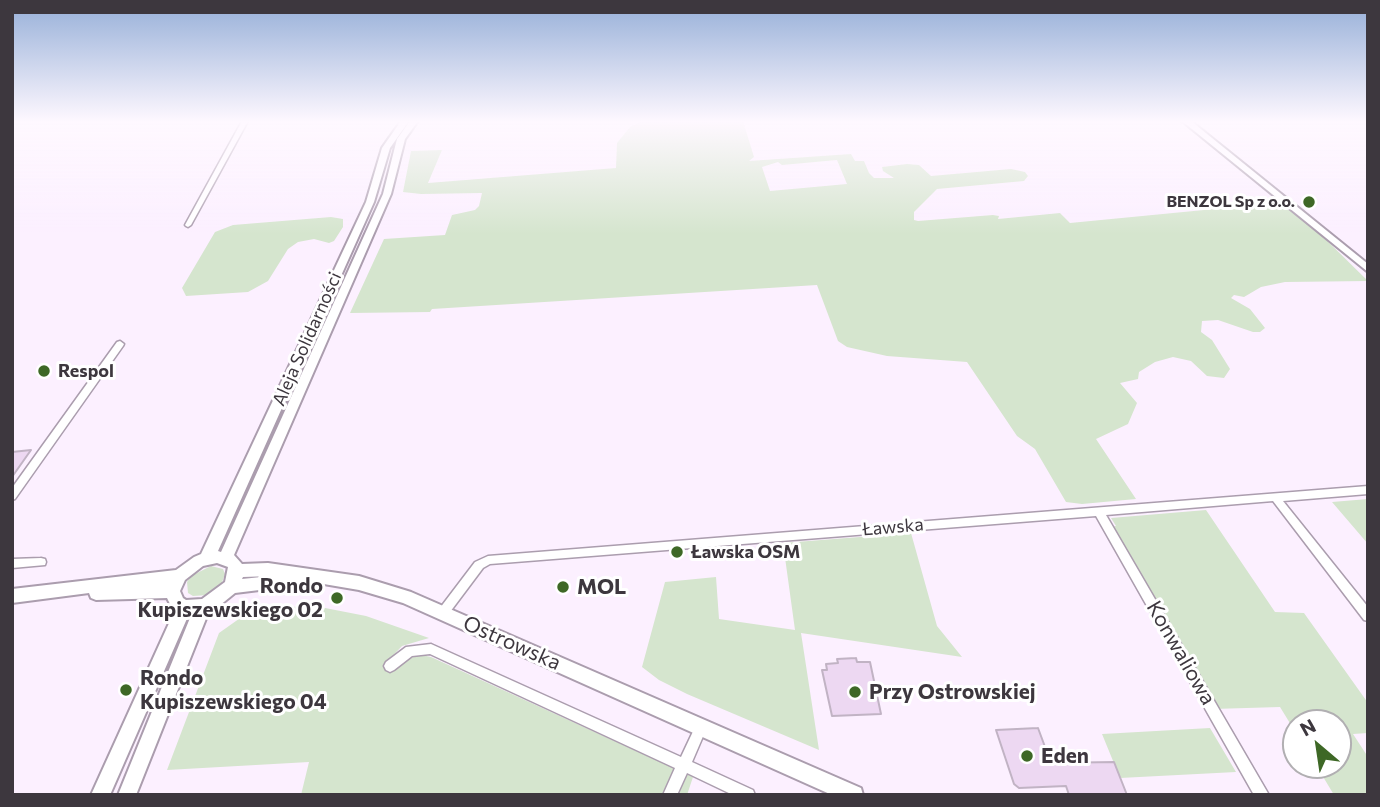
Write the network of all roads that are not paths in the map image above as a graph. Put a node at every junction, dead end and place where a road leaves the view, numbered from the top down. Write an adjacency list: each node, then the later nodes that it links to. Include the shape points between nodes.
1 (224, 159): 5 (street)
2 (383, 159): 12 (main road, Aleja Solidarności, via 370,202)
3 (396, 159): 13 (main road, Aleja Solidarności, via 387,194)
4 (1232, 159): 6 (street)
5 (188, 225)
6 (1368, 269)
7 (120, 344): 9 (street)
8 (1368, 490): 10 (street, Ławska)
9 (12, 496)
10 (1275, 497): 11 (street, Ławska); 24 (street)
11 (1099, 511): 23 (street, Ławska, via 488,560 479,565); 33 (street, Konwaliowa)
12 (207, 558): 13 (main road); 18 (main road, via 192,565)
13 (225, 558): 16 (main road)
14 (41, 562): 15 (street)
15 (12, 564)
16 (237, 570): 17 (main road, Ostrowska, via 268,569); 19 (main road)
17 (316, 577): 19 (street, Ostrowska); 23 (main road, Ostrowska, via 359,583)
18 (175, 583): 20 (main road); 22 (street, via 177,603)
19 (231, 587): 21 (main road)
20 (12, 596)
21 (203, 606): 22 (street); 29 (main road)
22 (184, 607): 28 (main road)
23 (443, 612): 26 (main road, Ostrowska)
24 (1368, 617)
25 (390, 666): 27 (street, Ostrowska, via 410,651 431,649)
26 (701, 727): 27 (street); 32 (main road, Ostrowska)
27 (684, 765): 30 (street); 31 (street, Ostrowska)
28 (100, 795)
29 (127, 795)
30 (670, 795)
31 (748, 795)
32 (854, 795)
33 (1262, 795)

